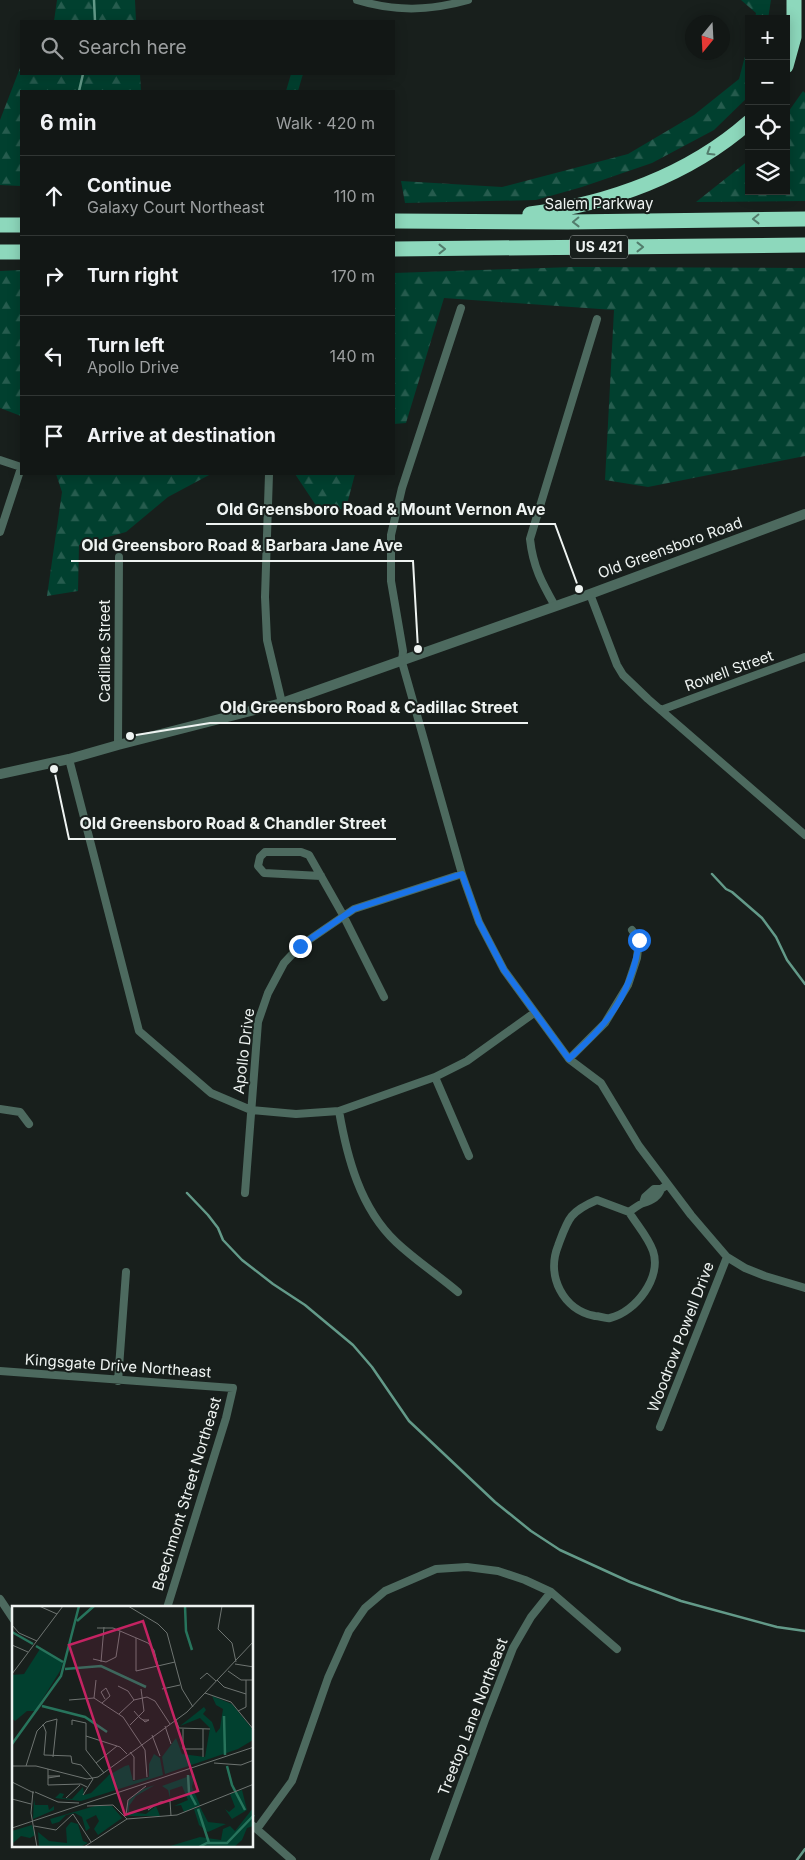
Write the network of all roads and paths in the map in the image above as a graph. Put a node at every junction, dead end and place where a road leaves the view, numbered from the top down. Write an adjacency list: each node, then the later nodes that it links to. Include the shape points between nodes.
1 (357, 0): 2 (street, via 379,7 413,10)
2 (468, 0)
3 (794, 0): 6 (highway, via 794,37)
4 (803, 0): 5 (highway)
5 (805, 12)
6 (788, 60)
7 (745, 125): 9 (highway, one-way to 9, via 702,156 638,186 574,206)
8 (805, 219): 9 (highway, Salem Parkway / US 421, one-way to 9)
9 (482, 221): 10 (highway, Salem Parkway / US 421)
10 (395, 222)
11 (0, 225): 12 (highway)
12 (20, 225)
13 (805, 246): 14 (highway, US 421, one-way to 13)
14 (395, 249)
15 (0, 252): 16 (highway)
16 (20, 252)
17 (460, 308): 29 (street, via 402,488 391,535 391,581 404,651)
18 (597, 319): 27 (street, via 530,540 539,579)
19 (0, 460): 20 (street)
20 (20, 467)
21 (20, 470): 24 (street)
22 (269, 475): 30 (street, via 266,623)
23 (805, 514): 26 (street, Old Greensboro Road)
24 (0, 532)
25 (119, 557): 32 (street, Cadillac Street)
26 (590, 594): 27 (street, Old Greensboro Road); 31 (street, via 617,665 636,689)
27 (555, 606): 29 (street, Old Greensboro Road)
28 (805, 657): 31 (street, Rowell Street)
29 (402, 662): 30 (street, Old Greensboro Road); 36 (street)
30 (282, 703): 32 (street, Old Greensboro Road)
31 (662, 710): 35 (street)
32 (118, 745): 33 (street, Old Greensboro Road)
33 (69, 759): 34 (street, Old Greensboro Road); 45 (street, via 139,1031 211,1093)
34 (0, 774)
35 (805, 835)
36 (462, 874): 38 (street, Apollo Drive); 41 (street, via 479,922 504,970)
37 (321, 876): 37 (street, via 264,873 258,866 260,857 265,852 301,852 309,855); 38 (street)
38 (344, 915): 40 (street); 45 (street, Apollo Drive, via 291,954 276,976 258,1022)
39 (632, 930): 42 (street, via 639,940 628,984 605,1023)
40 (384, 997)
41 (534, 1013): 42 (street); 43 (street, via 467,1060)
42 (569, 1059): 49 (street, via 601,1083 639,1146)
43 (435, 1076): 46 (street); 48 (street)
44 (0, 1109): 47 (street, via 20,1112)
45 (251, 1110): 46 (street, via 296,1114); 50 (street, Apollo Drive)
46 (339, 1111): 55 (street, via 344,1142 356,1180 373,1215 395,1241)
47 (29, 1124)
48 (469, 1156)
49 (668, 1184): 51 (street, via 649,1203); 52 (street)
50 (245, 1193)
51 (629, 1212): 51 (street, via 597,1200 579,1208 567,1221 553,1270 558,1289 572,1306 588,1314 609,1318 629,1308 645,1294 653,1273 654,1253)
52 (727, 1257): 54 (street, via 764,1276); 59 (street, Woodrow Powell Drive)
53 (126, 1272): 57 (street)
54 (805, 1288)
55 (458, 1292)
56 (0, 1371): 57 (street, Kingsgate Drive Northeast)
57 (118, 1380): 58 (street, Kingsgate Drive Northeast)
58 (233, 1388): 62 (street, Beechmont Street Northeast)
59 (660, 1427)
60 (551, 1592): 64 (street); 65 (street, via 498,1571 467,1567 436,1569 385,1591 365,1608 349,1631 328,1678 292,1781); 67 (street, Treetop Lane Northeast, via 531,1617 513,1648)
61 (0, 1598): 63 (street)
62 (168, 1606)
63 (12, 1617)
64 (617, 1649)
65 (255, 1827): 66 (street)
66 (292, 1860)
67 (434, 1860)

